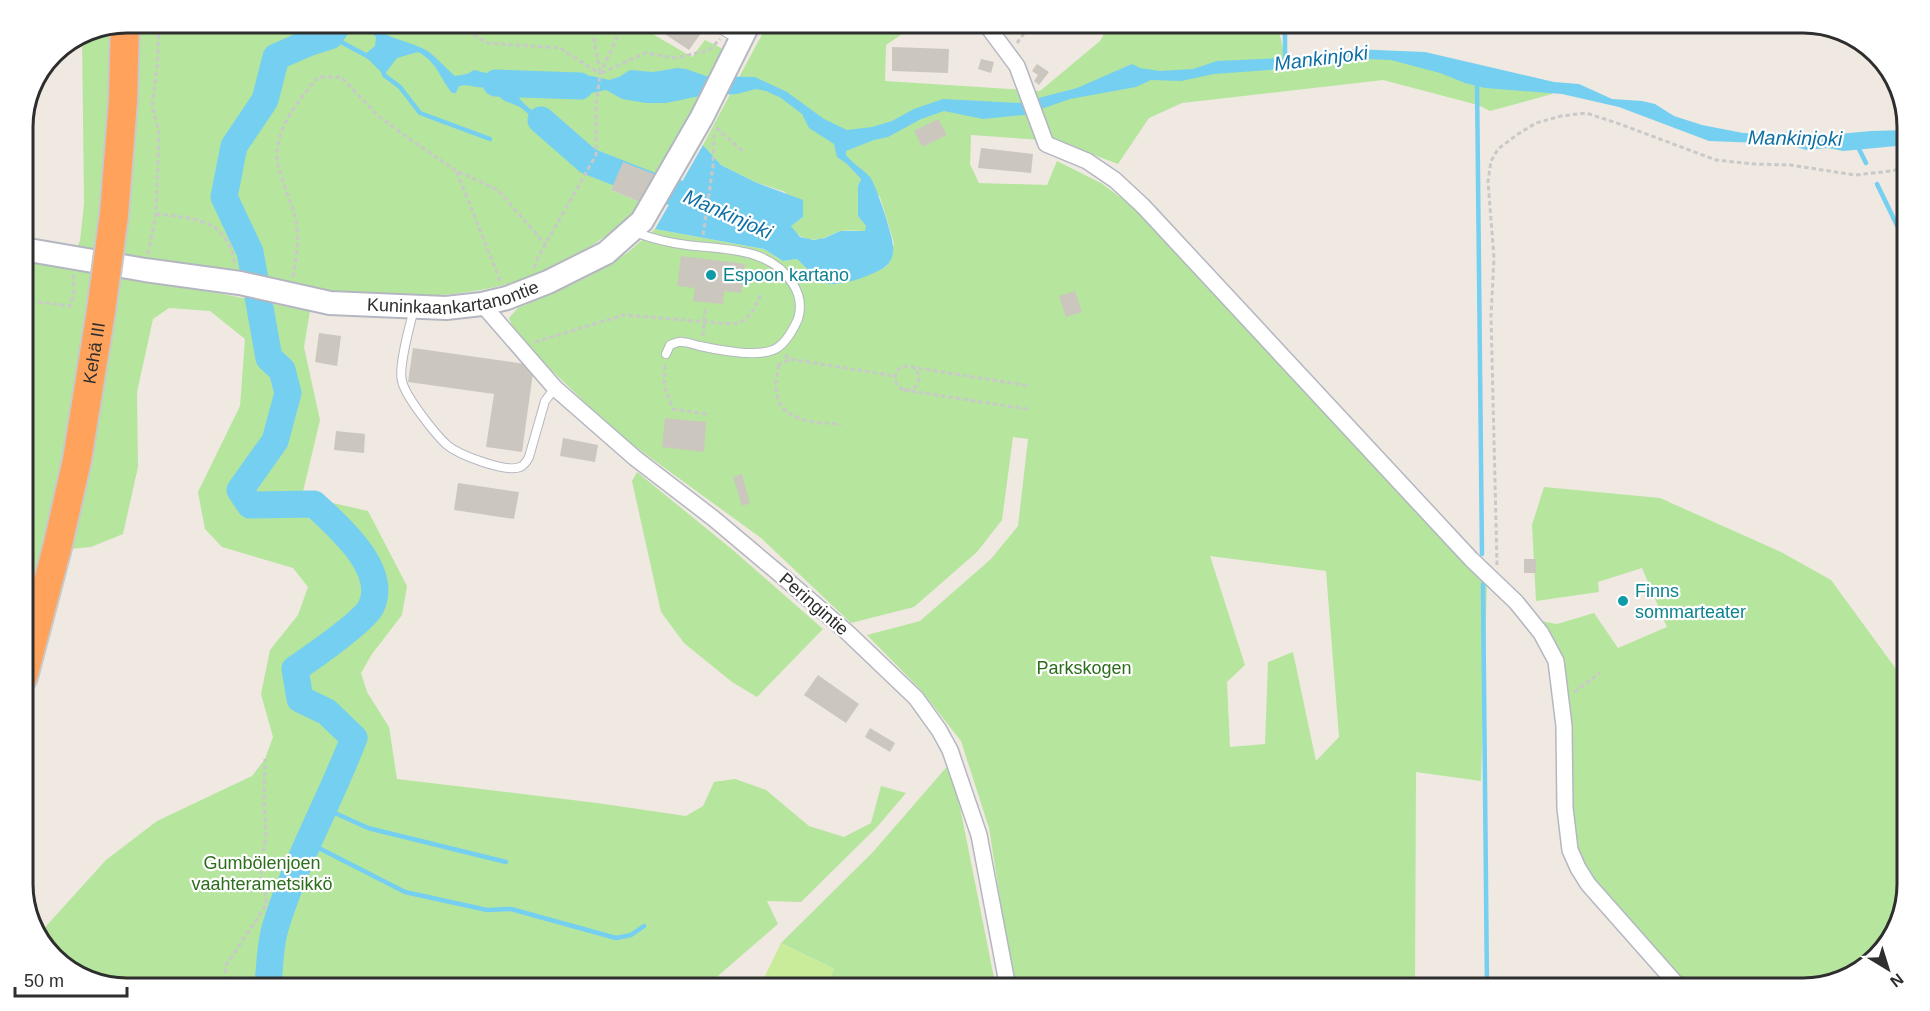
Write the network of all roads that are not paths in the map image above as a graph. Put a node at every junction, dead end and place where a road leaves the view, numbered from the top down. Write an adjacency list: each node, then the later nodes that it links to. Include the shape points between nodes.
1 (125, 33): 10 (highway, Kehä III, bridge, via 114,215 101,311 77,460)
2 (744, 33): 4 (street, Kuninkaankartanontie, via 669,177)
3 (994, 33): 12 (street, via 1017,66 1046,144 1087,161 1143,206 1528,616 1556,662 1564,726 1570,850 1588,884)
4 (632, 231): 6 (street, Kuninkaankartanontie, via 606,253 574,270 529,290); 8 (lane, via 686,245 758,255 787,274 798,292 798,320 776,349 763,353 681,341 670,345)
5 (33, 251): 7 (street, Kuninkaankartanontie, via 239,283 330,303)
6 (482, 304): 7 (street, Kuninkaankartanontie); 9 (street, Peringintie)
7 (414, 308): 9 (lane, via 401,378 410,399 448,446 473,458 518,468 530,457 545,400)
8 (666, 354)
9 (555, 388): 11 (street, Peringintie, via 848,633 916,699 950,750 980,834)
10 (33, 639)
11 (1006, 978)
12 (1671, 978)

